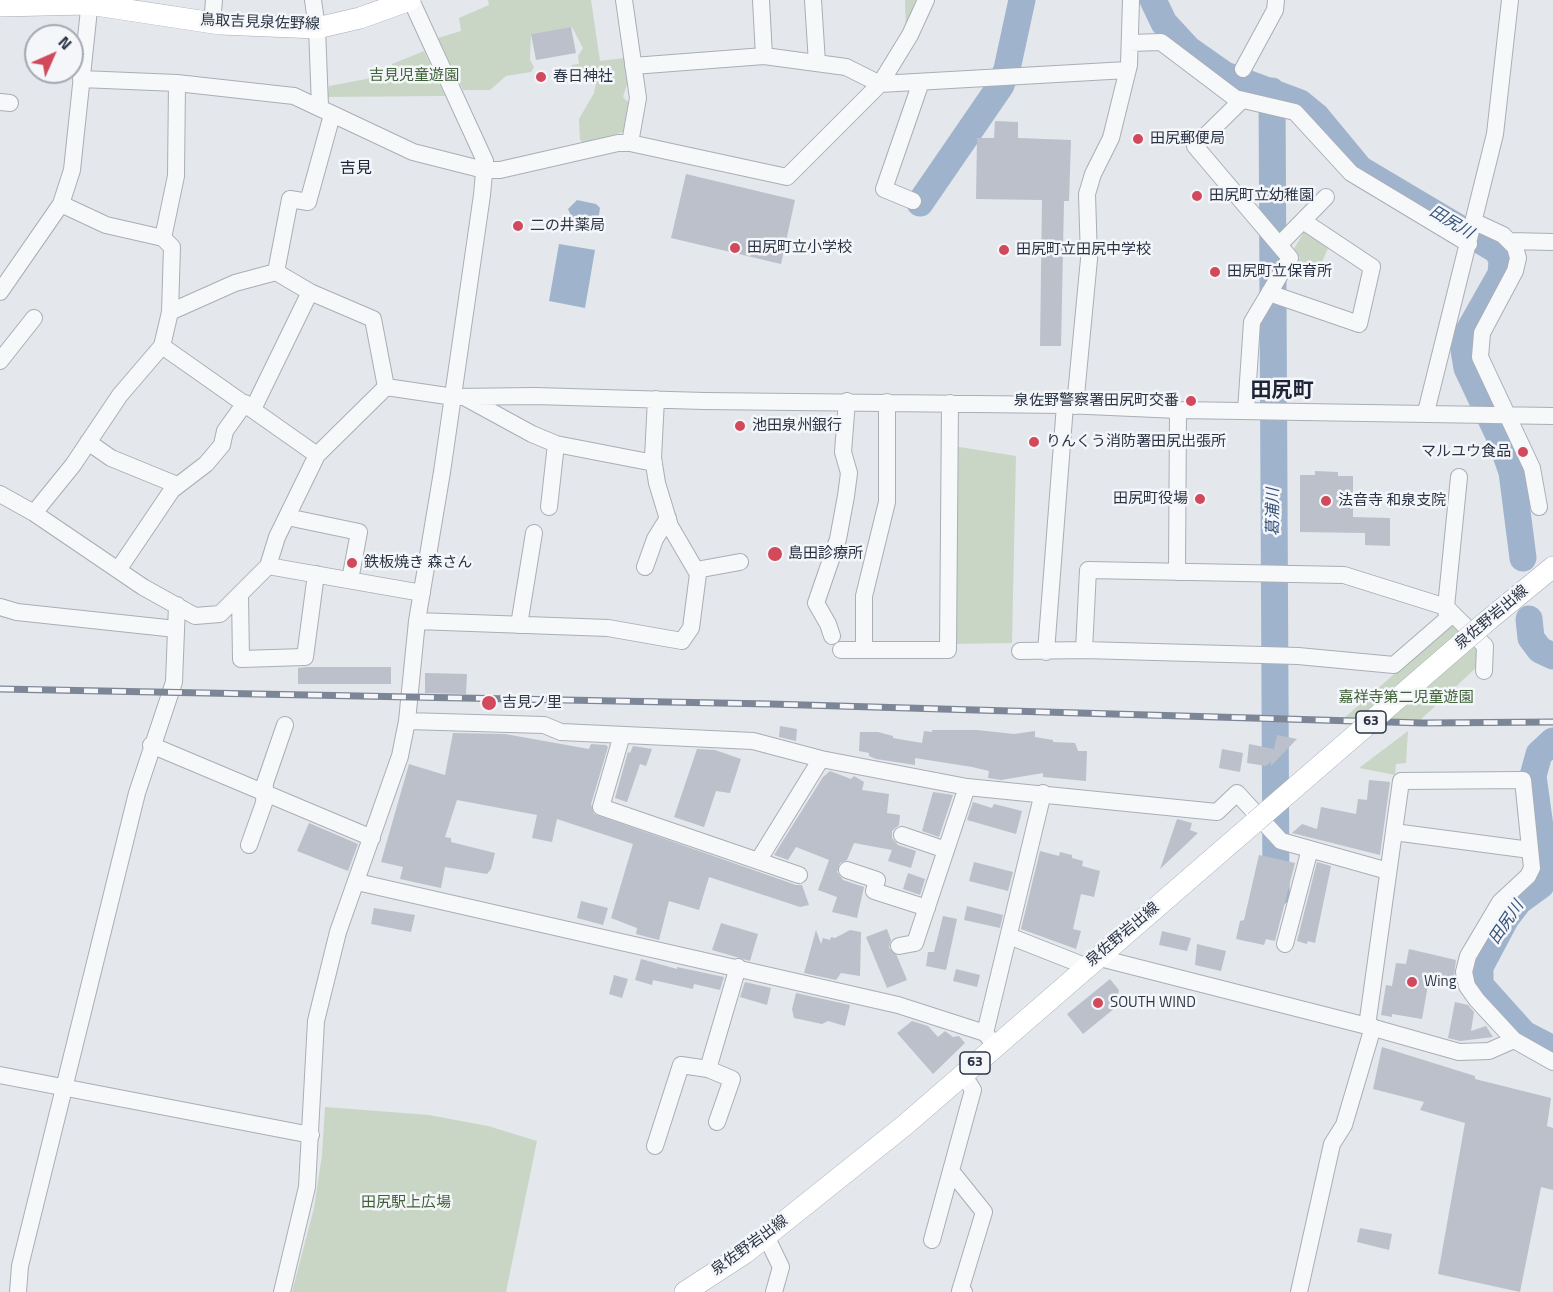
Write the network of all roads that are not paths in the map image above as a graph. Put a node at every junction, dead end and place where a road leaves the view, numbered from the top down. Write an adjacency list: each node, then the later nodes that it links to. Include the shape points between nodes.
1 (214, 0): 14 (street)
2 (313, 0): 15 (street)
3 (410, 0): 12 (main road, 鳥取吉見泉佐野線); 31 (street, via 485,161)
4 (624, 0): 20 (street)
5 (761, 0): 18 (street)
6 (813, 0): 19 (street)
7 (926, 0): 27 (street)
8 (1131, 0): 16 (street)
9 (1276, 0): 21 (street, via 1275,10)
10 (1510, 0): 36 (street, via 1495,134)
11 (89, 2): 13 (main road, 鳥取吉見泉佐野線); 14 (main road, 鳥取吉見泉佐野線); 17 (street)
12 (388, 3): 15 (main road, 鳥取吉見泉佐野線, via 360,18)
13 (0, 6)
14 (212, 23): 15 (main road, 鳥取吉見泉佐野線)
15 (317, 28): 29 (street)
16 (1130, 44): 22 (street); 28 (street, via 1161,42)
17 (84, 51)
18 (764, 56): 19 (street); 20 (street)
19 (817, 63): 27 (street, via 846,67)
20 (633, 66): 30 (street, via 638,98)
21 (1243, 69)
22 (1128, 70): 24 (street); 56 (street, via 1112,138 1087,194 1089,259)
23 (84, 80): 25 (street)
24 (921, 82): 27 (street); 33 (street, via 884,189)
25 (177, 83): 29 (street, via 294,96); 37 (street, via 176,176)
26 (81, 84): 34 (street, via 72,170)
27 (880, 84): 30 (street, via 787,177)
28 (1242, 100): 40 (street, via 1295,112 1351,173); 41 (street, via 1195,146)
29 (326, 111): 31 (street, via 413,152); 42 (street, via 308,202 290,199)
30 (630, 143): 31 (street)
31 (484, 170): 51 (street)
32 (1326, 197): 35 (street)
33 (913, 201)
34 (61, 204): 37 (street, via 106,225); 43 (street)
35 (1303, 221): 41 (street); 45 (street, via 1372,267 1359,324)
36 (1475, 222): 38 (street); 40 (street)
37 (163, 238): 46 (street, via 172,247)
38 (1509, 241): 39 (street); 61 (street, via 1518,258 1515,271 1479,344 1485,371)
39 (1553, 243)
40 (1470, 244): 60 (street)
41 (1279, 245): 45 (street, via 1290,258)
42 (276, 272): 44 (street); 46 (street, via 235,283)
43 (1, 287)
44 (310, 292): 50 (street, via 373,319); 57 (street)
45 (1269, 293): 59 (street, via 1252,322)
46 (170, 312): 48 (street)
47 (34, 318): 49 (street)
48 (162, 346): 57 (street); 63 (street)
49 (0, 361)
50 (386, 387): 51 (street); 65 (street)
51 (460, 397): 52 (street); 64 (street); 85 (street)
52 (656, 399): 53 (street); 66 (street)
53 (847, 401): 54 (street); 93 (street, via 843,452 849,472 846,496 838,539 816,603 837,643)
54 (887, 402): 55 (street); 93 (street, via 886,502 864,596)
55 (950, 403): 56 (street); 93 (street, via 948,650)
56 (1070, 405): 58 (street); 96 (street)
57 (249, 406): 65 (street); 68 (street, via 225,430 222,445 206,464)
58 (1178, 410): 59 (street); 82 (street)
59 (1246, 411): 60 (street)
60 (1426, 412): 61 (street)
61 (1509, 415): 62 (street); 71 (street, via 1532,468)
62 (1553, 416)
63 (87, 442): 68 (street, via 111,458); 72 (street)
64 (556, 444): 66 (street); 70 (street)
65 (317, 454): 73 (street)
66 (654, 463): 74 (street)
67 (1459, 477): 89 (street)
68 (177, 485): 80 (street)
69 (0, 494): 72 (street)
70 (549, 507)
71 (1539, 507)
72 (34, 513): 80 (street)
73 (286, 517): 77 (street); 84 (street, via 359,532)
74 (668, 518): 78 (street); 81 (street)
75 (534, 533): 91 (street)
76 (740, 562): 81 (street)
77 (268, 566): 83 (street); 86 (street)
78 (645, 567)
79 (1553, 567): 122 (main road, 泉佐野岩出線 / 63, bridge)
80 (118, 570): 87 (street)
81 (696, 570): 91 (street, via 691,628 682,641 608,628)
82 (1178, 572): 89 (street, via 1344,575); 94 (street, via 1088,570)
83 (316, 574): 84 (street); 86 (street, via 305,657 241,659)
84 (350, 580): 85 (street)
85 (422, 592): 90 (street)
86 (240, 595): 87 (street, via 220,614 195,616)
87 (177, 605): 92 (street)
88 (0, 607): 92 (street)
89 (1446, 607): 94 (street, via 1447,619 1394,665 1298,656); 97 (street, via 1485,646)
90 (417, 621): 91 (street); 98 (street)
91 (519, 625)
92 (176, 629): 101 (street, via 174,681)
93 (864, 650)
94 (1084, 650): 96 (street)
95 (1020, 651): 96 (street)
96 (1046, 652)
97 (1484, 671)
98 (407, 721): 100 (street, via 544,725 561,732); 108 (street, via 400,756)
99 (285, 725): 105 (street)
100 (622, 735): 102 (street, via 753,741); 113 (street, via 601,807)
101 (152, 744): 105 (street); 131 (street)
102 (821, 759): 103 (street); 113 (street)
103 (967, 787): 104 (street); 111 (street)
104 (1043, 793): 110 (street, via 1217,812 1237,793 1281,841); 119 (street)
105 (264, 794): 108 (street); 109 (street)
106 (1394, 832): 112 (street); 112 (street, via 1401,780 1523,780); 115 (street)
107 (902, 835): 111 (street)
108 (372, 838): 117 (street)
109 (249, 845)
110 (1310, 849): 115 (street); 120 (street)
111 (946, 850): 118 (street)
112 (1530, 850): 126 (street, via 1533,868 1500,902 1468,956 1464,972 1467,986 1477,1000)
113 (758, 861): 116 (street)
114 (847, 870): 118 (street, via 877,880 874,891)
115 (1388, 871): 124 (street)
116 (799, 875)
117 (357, 882): 123 (street); 133 (street, via 338,932 316,1021)
118 (927, 908): 121 (street, via 915,943)
119 (1009, 936): 122 (street); 125 (street)
120 (1285, 944)
121 (898, 946)
122 (1091, 962): 124 (street); 125 (main road, 泉佐野岩出線 / 63)
123 (738, 967): 125 (street, via 898,1005); 128 (street)
124 (1370, 1027): 126 (street, via 1460,1052 1489,1051); 143 (street, via 1344,1125 1332,1144)
125 (990, 1039): 129 (main road, 泉佐野岩出線 / 63)
126 (1514, 1040): 127 (street)
127 (1553, 1062)
128 (708, 1070): 132 (street, via 732,1079); 134 (street, via 681,1065)
129 (963, 1074): 135 (street, via 973,1090); 136 (main road, 泉佐野岩出線 / 63)
130 (0, 1075): 131 (street)
131 (65, 1090): 133 (street); 138 (street, via 20,1266)
132 (717, 1122)
133 (311, 1135): 139 (street, via 307,1187)
134 (655, 1146)
135 (951, 1171): 137 (street); 142 (street, via 984,1212 960,1291)
136 (766, 1236): 140 (main road, 泉佐野岩出線 / 63); 141 (street, via 781,1267)
137 (932, 1240)
138 (18, 1292)
139 (282, 1292)
140 (685, 1292)
141 (774, 1292)
142 (964, 1292)
143 (1299, 1292)

